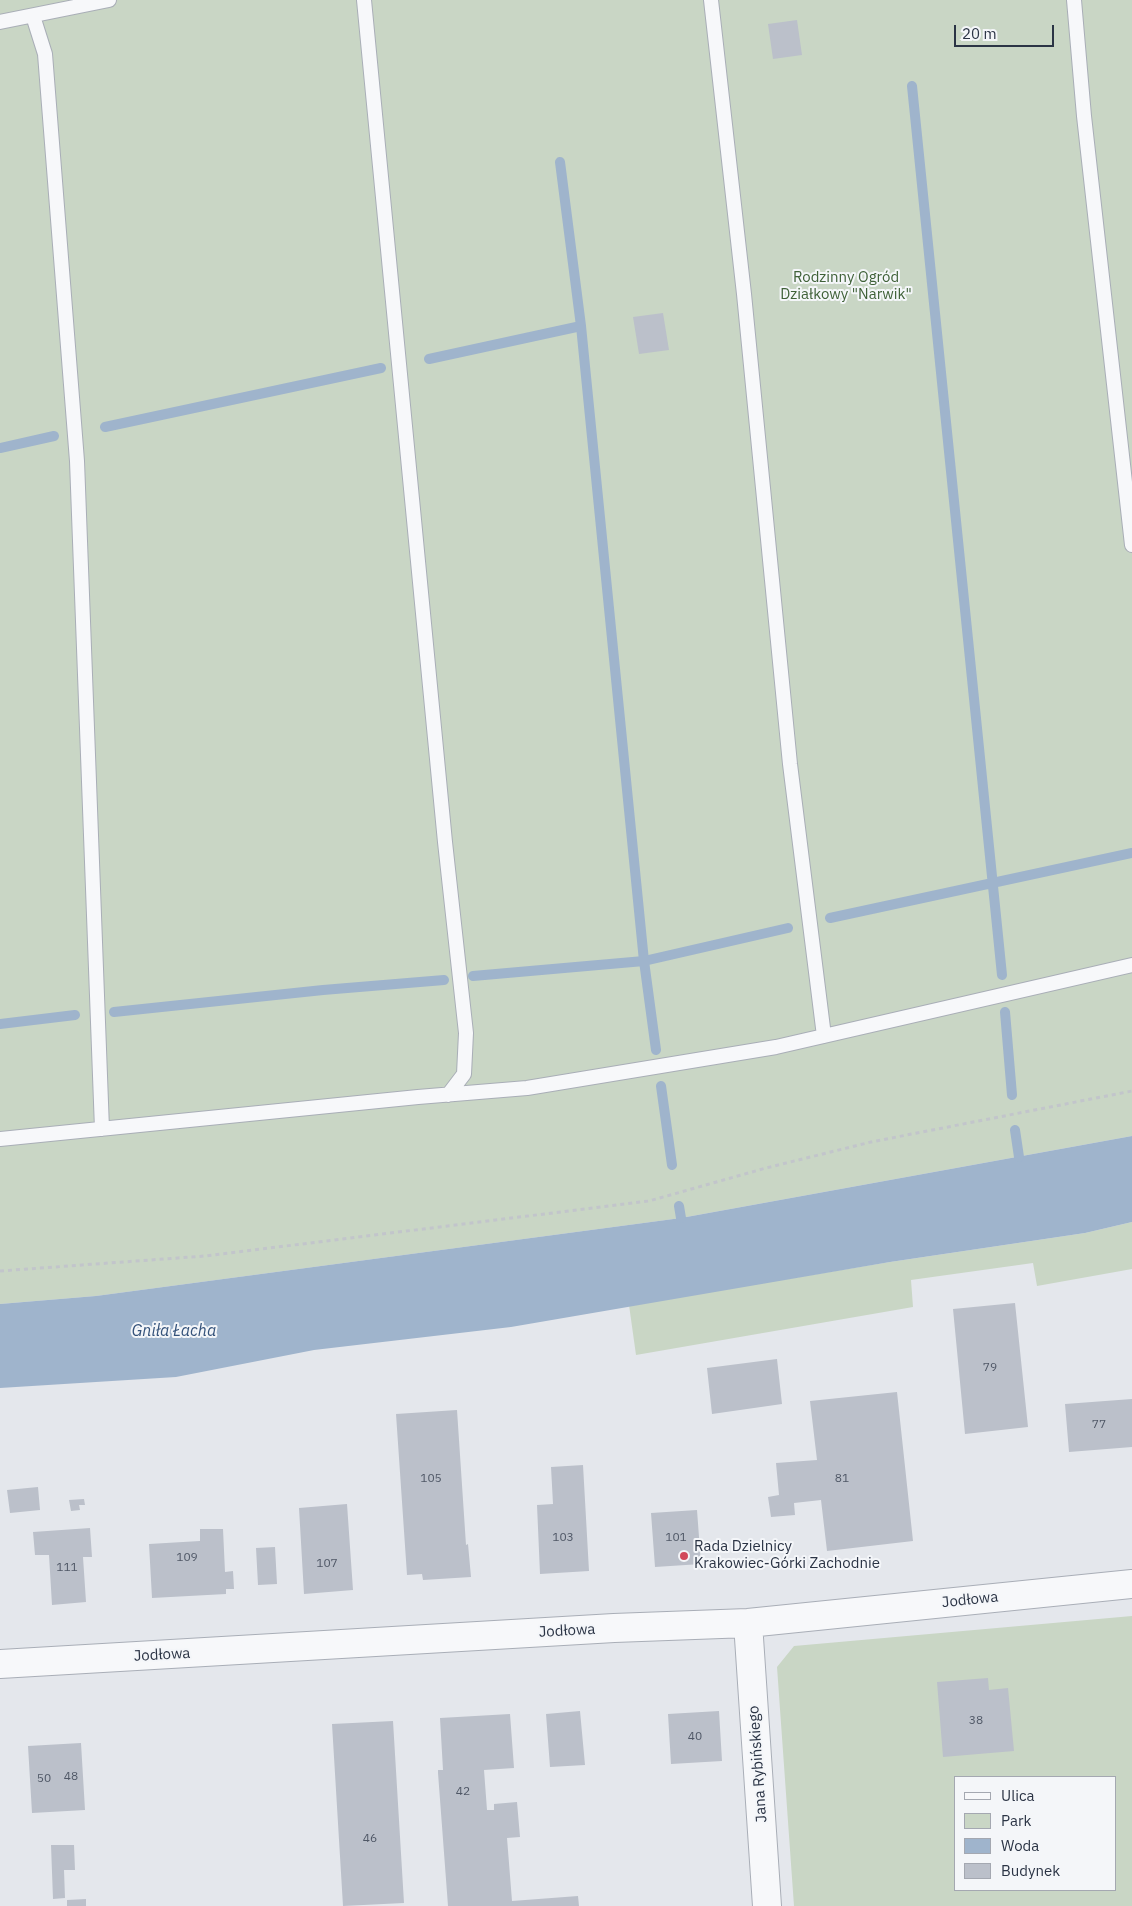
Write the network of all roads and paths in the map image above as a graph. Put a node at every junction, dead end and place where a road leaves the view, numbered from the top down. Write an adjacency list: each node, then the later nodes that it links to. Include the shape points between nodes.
1 (109, 0): 5 (lane)
2 (364, 0): 11 (lane, via 466,1033 464,1074)
3 (711, 0): 9 (lane, via 743,284 790,764)
4 (1074, 0): 7 (lane)
5 (33, 16): 6 (lane); 12 (lane, via 45,54 77,461)
6 (0, 22)
7 (1132, 545)
8 (1132, 965): 9 (lane)
9 (824, 1036): 11 (lane, via 776,1047 527,1088)
10 (1132, 1091): 14 (path, via 871,1142 649,1200 205,1256)
11 (448, 1095): 12 (lane)
12 (102, 1129): 13 (lane)
13 (0, 1139)
14 (0, 1272)
15 (1132, 1584): 16 (street, Jodłowa)
16 (748, 1623): 17 (street, Jodłowa, via 604,1628); 18 (street, Jana Rybińskiego)
17 (0, 1664)
18 (767, 1906)

